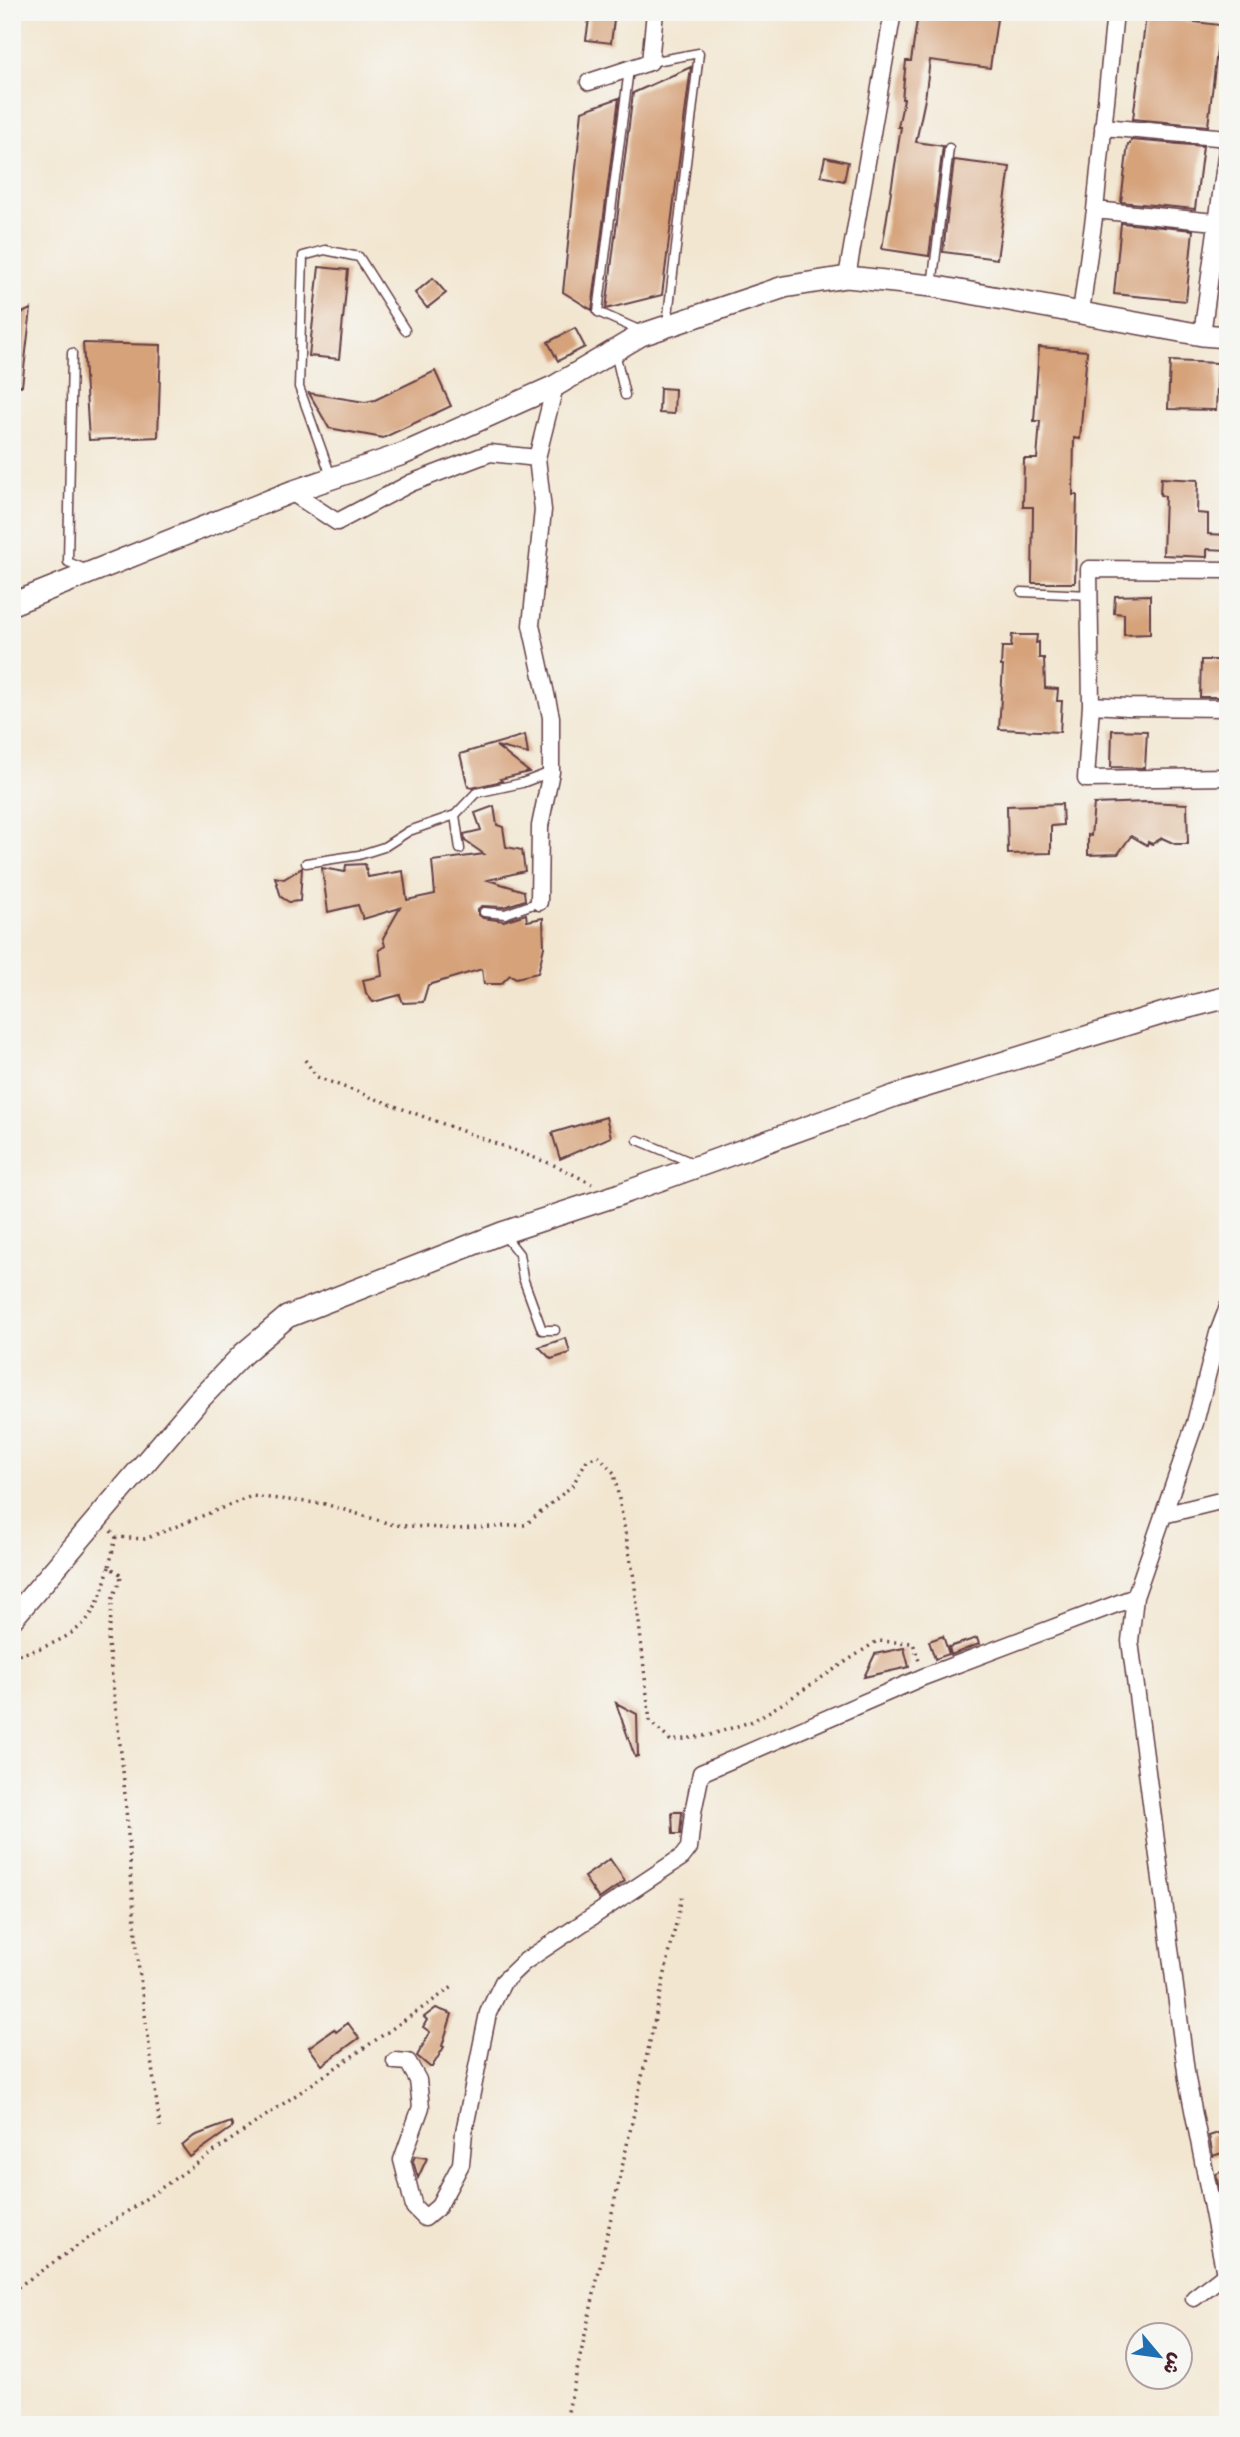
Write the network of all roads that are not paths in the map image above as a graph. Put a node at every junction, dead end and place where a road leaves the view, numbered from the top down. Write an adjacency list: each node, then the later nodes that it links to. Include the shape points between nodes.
1 (655, 12): 4 (street)
2 (893, 12): 12 (street)
3 (1115, 12): 7 (street)
4 (650, 62): 5 (street); 15 (lane, via 699,53)
5 (629, 69): 6 (street); 17 (lane, via 598,312)
6 (589, 82)
7 (1103, 127): 8 (street); 10 (street)
8 (1228, 140): 11 (street)
9 (949, 148): 13 (lane)
10 (1095, 210): 11 (street); 14 (street)
11 (1222, 223): 18 (street)
12 (847, 277): 13 (street); 15 (street, via 784,287)
13 (932, 286): 14 (street)
14 (1082, 313): 18 (street)
15 (666, 327): 17 (street)
16 (405, 330): 25 (lane, via 359,257 325,250 303,257 299,387)
17 (645, 334): 20 (street)
18 (1202, 335): 19 (street)
19 (1228, 337)
20 (615, 352): 22 (street); 23 (lane)
21 (72, 353): 28 (lane, via 68,562)
22 (555, 386): 24 (street); 25 (street, via 402,454)
23 (625, 395)
24 (537, 458): 26 (street, via 490,453 411,483 337,522); 34 (street, via 543,510 531,625 551,717)
25 (332, 478): 26 (street)
26 (291, 492): 28 (street)
27 (1228, 570): 30 (street, via 1089,569)
28 (94, 572): 31 (street)
29 (1022, 592): 30 (lane)
30 (1090, 595): 32 (street)
31 (12, 604)
32 (1091, 705): 33 (street); 35 (street, via 1086,779)
33 (1228, 708)
34 (551, 772): 36 (lane, via 476,793); 39 (street, via 540,825)
35 (1228, 777)
36 (456, 816): 37 (lane); 38 (lane, via 409,831 384,847 359,855)
37 (460, 849)
38 (306, 863)
39 (539, 902): 40 (lane, via 505,914)
40 (484, 912)
41 (1228, 997): 43 (street, via 894,1096)
42 (638, 1140): 43 (lane)
43 (699, 1166): 44 (street)
44 (502, 1233): 46 (lane, via 519,1254 542,1330); 50 (street, via 286,1317 197,1402)
45 (1228, 1307): 48 (street)
46 (555, 1330)
47 (1228, 1499): 48 (street)
48 (1163, 1515): 49 (street)
49 (1135, 1597): 51 (street, via 923,1677 701,1773 689,1848 682,1857 524,1962 503,1982 488,2013 461,2164 438,2207 425,2218 414,2207 402,2160 421,2107 418,2080 408,2062); 52 (street, via 1130,1641 1187,2079)
50 (12, 1619)
51 (395, 2061)
52 (1225, 2274): 53 (street); 54 (lane)
53 (1194, 2298)
54 (1228, 2301)

